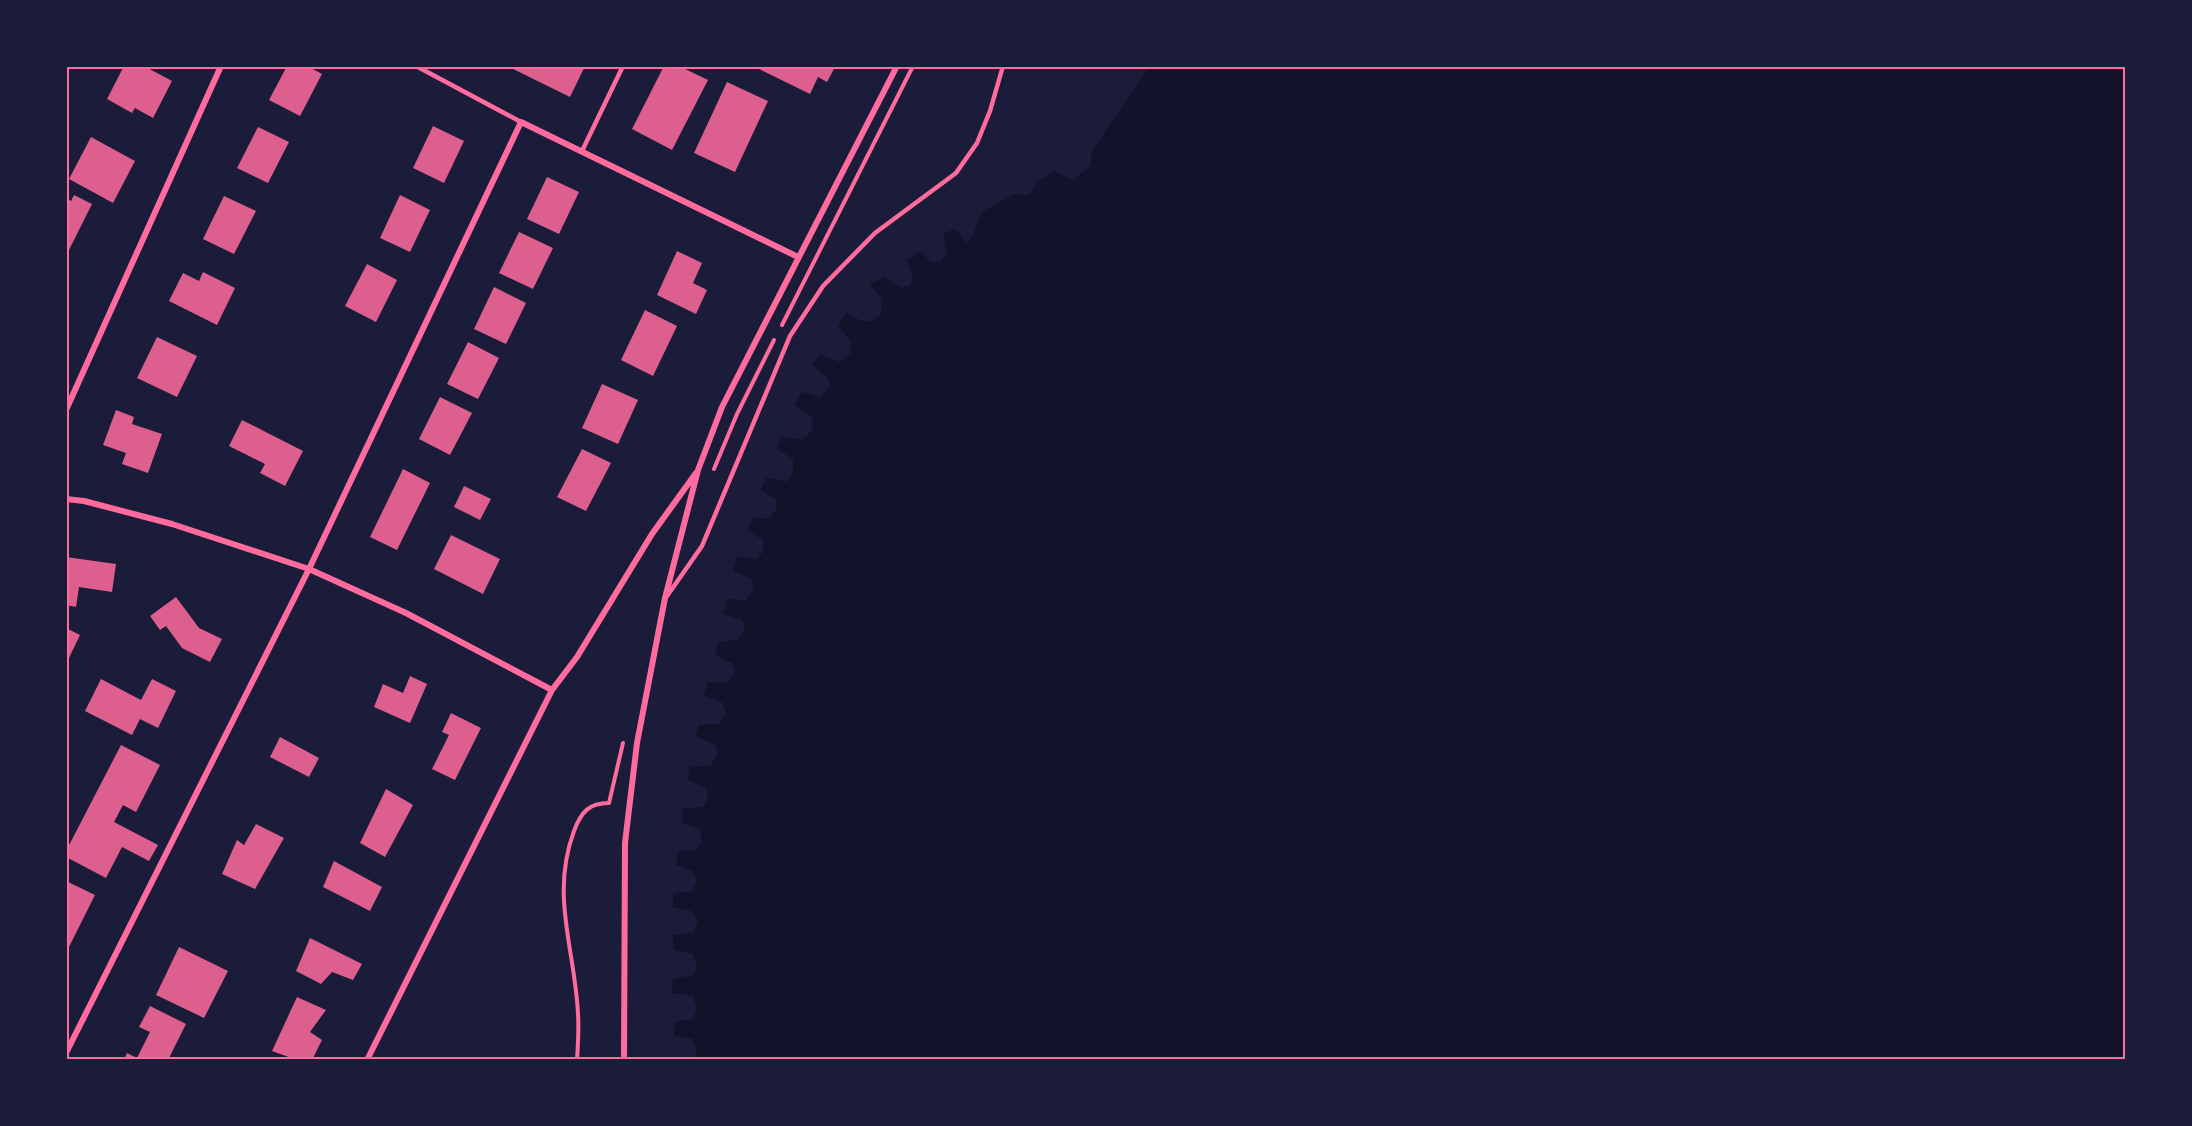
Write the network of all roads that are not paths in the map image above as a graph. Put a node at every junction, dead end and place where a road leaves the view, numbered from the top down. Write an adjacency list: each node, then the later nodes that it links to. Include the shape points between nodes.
1 (221, 66): 9 (street)
2 (416, 66): 6 (lane)
3 (622, 66): 7 (lane)
4 (897, 66): 8 (street)
5 (1003, 66): 13 (lane, via 977,142 956,173 876,233 823,286 790,336 702,546)
6 (521, 122): 7 (street); 12 (street)
7 (582, 152): 8 (street)
8 (798, 257): 10 (street, via 722,408)
9 (66, 410)
10 (698, 470): 13 (street); 14 (street)
11 (66, 499): 12 (street, via 172,524)
12 (309, 569): 14 (street, via 406,613); 15 (street)
13 (665, 598): 17 (street, via 637,743 625,843)
14 (552, 690): 16 (street)
15 (66, 1053)
16 (367, 1060)
17 (624, 1060)

